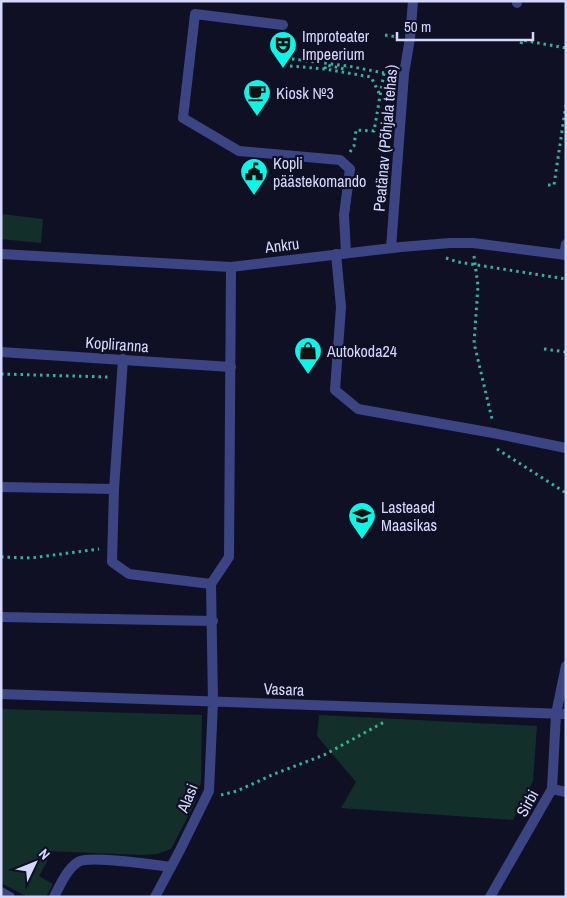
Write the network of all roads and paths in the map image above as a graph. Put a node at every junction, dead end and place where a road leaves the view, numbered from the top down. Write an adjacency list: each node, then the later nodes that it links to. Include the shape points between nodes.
1 (413, 1): 16 (street, Peatänav (Põhjala tehas))
2 (283, 25): 13 (street, via 195,14 183,118 239,152 340,160)
3 (521, 44): 4 (path, via 522,40)
4 (566, 48)
5 (292, 60): 7 (path)
6 (290, 66): 8 (path)
7 (348, 66): 8 (path, via 345,69 326,65); 9 (path)
8 (325, 69): 11 (path, via 371,77)
9 (384, 73)
10 (382, 82): 11 (path)
11 (380, 94): 13 (path, via 374,131 356,130 354,146)
12 (566, 104): 14 (path, via 554,185)
13 (343, 163): 18 (street, via 350,169)
14 (548, 185)
15 (566, 244): 20 (street)
16 (391, 248): 18 (street, Ankru); 20 (street, Ankru, via 473,243)
17 (1, 254): 22 (street, Ankru)
18 (341, 254): 22 (street, Ankru); 31 (street, via 335,390 358,409)
19 (440, 255): 21 (path)
20 (565, 255)
21 (475, 265): 23 (path); 31 (path, via 478,286 474,343)
22 (231, 267): 28 (street)
23 (566, 279)
24 (544, 349): 26 (path)
25 (1, 352): 27 (street, Kopliranna)
26 (566, 352)
27 (124, 359): 28 (street, Kopliranna); 35 (street)
28 (231, 366): 39 (street, via 229,557)
29 (1, 374): 30 (path)
30 (110, 377)
31 (494, 432): 33 (street)
32 (493, 447): 36 (path)
33 (566, 448)
34 (1, 487): 35 (street)
35 (114, 489): 37 (street)
36 (566, 493)
37 (112, 547): 38 (path, via 32,558); 39 (street, via 112,562 129,574)
38 (1, 557)
39 (211, 584): 41 (street, Alasi)
40 (1, 617): 41 (street)
41 (212, 622): 44 (street, Alasi)
42 (566, 666): 46 (street, Sirbi)
43 (1, 694): 44 (street, Vasara)
44 (213, 702): 45 (street, Vasara); 49 (street, Alasi)
45 (405, 708): 46 (street, Vasara); 49 (path, via 324,755 237,791)
46 (561, 714): 47 (street, Sirbi)
47 (552, 789): 48 (street); 55 (street, Sirbi)
48 (566, 792)
49 (206, 799): 50 (street, Alasi)
50 (171, 867): 53 (street, via 80,860 71,868); 54 (street, Alasi)
51 (1, 892): 52 (street)
52 (10, 897)
53 (54, 897)
54 (155, 897)
55 (490, 897)

